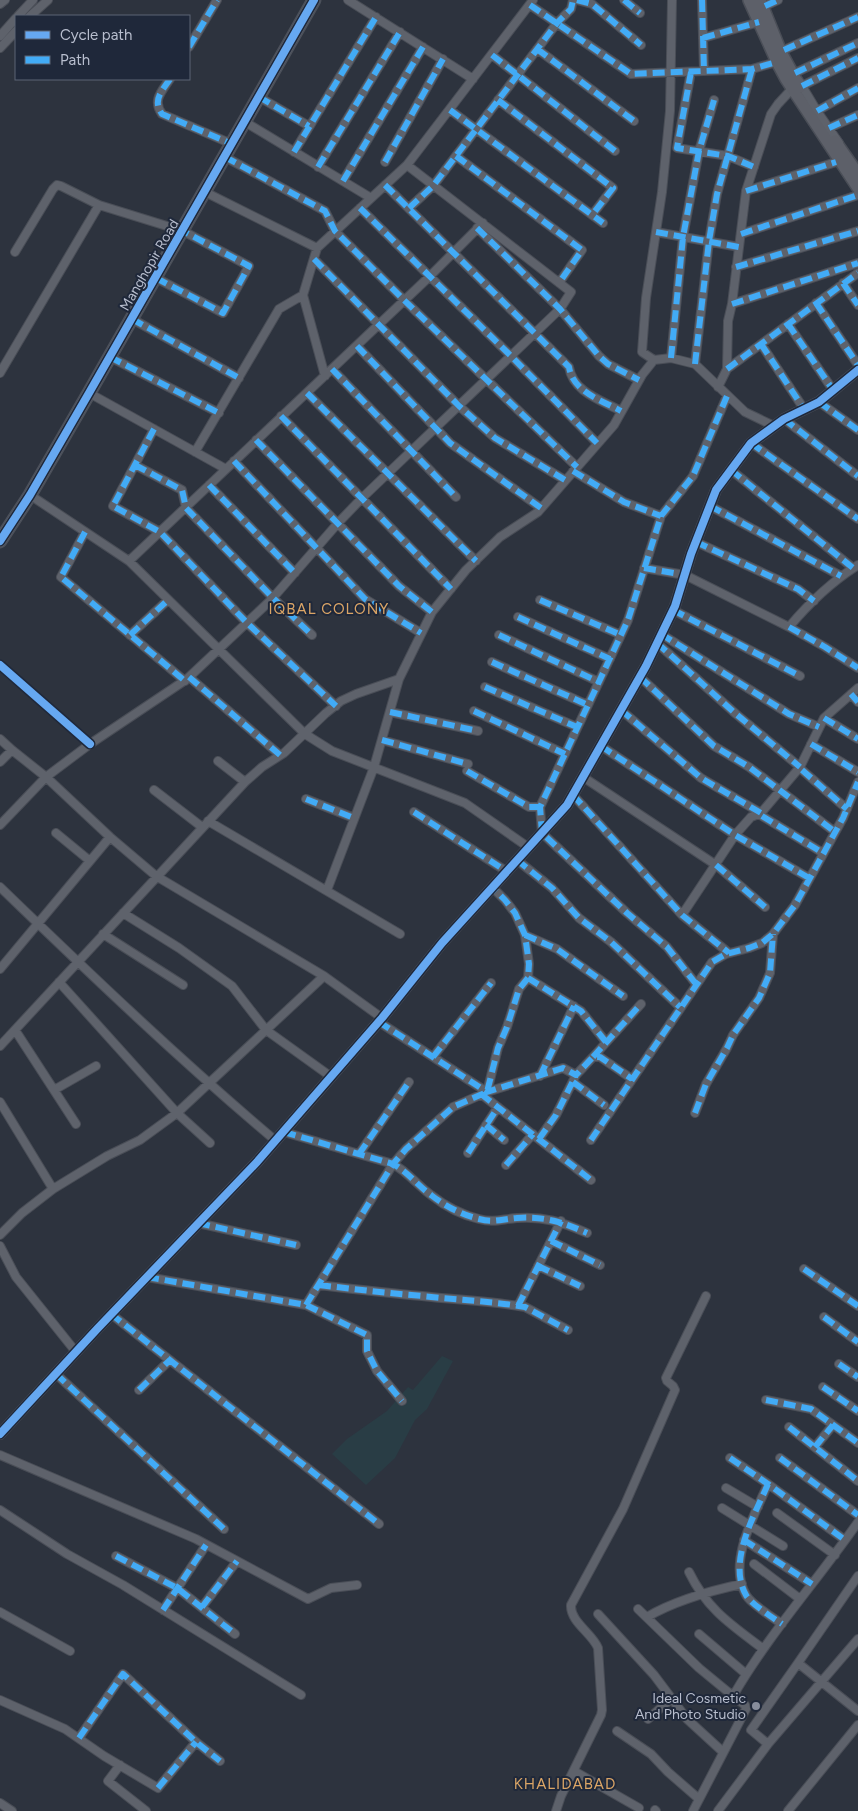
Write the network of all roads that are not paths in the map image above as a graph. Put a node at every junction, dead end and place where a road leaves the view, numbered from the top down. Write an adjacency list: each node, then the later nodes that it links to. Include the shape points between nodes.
1 (5, 0): 16 (street)
2 (33, 0): 17 (street)
3 (48, 0): 18 (street)
4 (217, 0): 29 (street)
5 (314, 0): 49 (main road, Manghopir Road)
6 (348, 0): 19 (street)
7 (575, 0): 23 (street); 30 (street, via 592,4)
8 (624, 0): 9 (street, via 638,11)
9 (636, 0)
10 (672, 0): 41 (street)
11 (702, 0): 27 (street)
12 (749, 0): 22 (main road)
13 (778, 0): 15 (street)
14 (532, 2): 23 (street); 34 (street)
15 (762, 2): 35 (main road)
16 (0, 4)
17 (19, 15)
18 (31, 15)
19 (376, 18): 25 (street); 57 (street)
20 (858, 18): 35 (street)
21 (15, 19): 26 (street)
22 (759, 22): 27 (street); 35 (main road)
23 (557, 23): 33 (street); 41 (street, via 631,74)
24 (15, 32): 32 (street)
25 (400, 32): 31 (street); 70 (street)
26 (0, 36)
27 (703, 38): 39 (street)
28 (858, 44): 42 (street)
29 (190, 45)
30 (641, 45)
31 (423, 47): 37 (street); 74 (street)
32 (0, 48)
33 (537, 49): 43 (street); 55 (street)
34 (492, 55): 43 (street); 44 (street)
35 (778, 55): 38 (street); 42 (street); 48 (street); 73 (main road); 77 (main road, via 786,80)
36 (858, 58): 46 (street)
37 (443, 59): 44 (street); 67 (street)
38 (752, 69): 39 (street); 65 (street)
39 (704, 71): 40 (street)
40 (691, 72): 41 (street); 62 (street, via 677,148)
41 (671, 73): 91 (street)
42 (795, 73): 46 (street)
43 (517, 74): 50 (street); 61 (street)
44 (474, 79): 52 (street)
45 (169, 80): 60 (street, via 157,100 157,108 162,114)
46 (802, 86): 53 (street)
47 (858, 88): 53 (street)
48 (790, 91): 68 (street); 71 (street, via 771,114)
49 (259, 97): 56 (main road, Manghopir Road); 57 (street)
50 (498, 100): 59 (street); 85 (street, via 613,188)
51 (714, 100): 62 (street)
52 (450, 110): 59 (street); 69 (street)
53 (816, 111): 58 (street)
54 (858, 115): 58 (street)
55 (634, 121)
56 (245, 122): 60 (main road, Manghopir Road); 63 (street)
57 (310, 126): 63 (street)
58 (829, 128): 72 (street)
59 (476, 129): 64 (street); 85 (street)
60 (232, 144): 66 (main road, Manghopir Road)
61 (615, 151)
62 (698, 151): 65 (street); 93 (street)
63 (294, 152): 70 (street)
64 (456, 156): 76 (street); 105 (street, via 582,250)
65 (728, 156): 71 (street); 94 (street, via 717,194)
66 (225, 157): 79 (main road, Manghopir Road); 89 (street, via 325,211)
67 (385, 162)
68 (836, 162): 78 (street); 80 (street)
69 (406, 165): 75 (street); 76 (street)
70 (318, 166): 74 (street)
71 (754, 167): 78 (street)
72 (858, 170)
73 (858, 174)
74 (343, 181): 81 (street)
75 (385, 185): 81 (street); 84 (street)
76 (433, 186): 84 (street); 87 (street)
77 (858, 188)
78 (746, 191): 92 (street)
79 (205, 192): 88 (main road, Manghopir Road); 96 (street)
80 (858, 195): 92 (street)
81 (371, 198): 83 (street)
82 (99, 205): 88 (street); 97 (street, via 57,186 52,189); 128 (street)
83 (360, 208): 89 (street); 103 (street)
84 (409, 208): 98 (street)
85 (592, 215): 86 (street)
86 (603, 223)
87 (480, 225): 98 (street); 105 (street); 112 (street)
88 (183, 231): 104 (main road, Manghopir Road); 104 (street, via 249,266 223,312)
89 (335, 231): 96 (street); 108 (street)
90 (858, 231): 101 (street)
91 (656, 232): 93 (street); 122 (street, via 642,352)
92 (741, 234): 95 (street)
93 (684, 237): 94 (street); 121 (street)
94 (710, 241): 95 (street); 123 (street)
95 (739, 247): 101 (street)
96 (317, 248): 99 (street)
97 (15, 252)
98 (453, 252): 103 (street); 116 (street)
99 (314, 259): 107 (street); 115 (street)
100 (858, 263): 110 (street)
101 (736, 267): 110 (street)
102 (858, 273): 106 (street)
103 (429, 277): 108 (street); 119 (street)
104 (156, 278): 113 (main road, Manghopir Road)
105 (559, 283): 112 (street, via 571,292)
106 (843, 283): 109 (street); 111 (street)
107 (303, 295): 129 (street); 130 (street, via 279,309)
108 (404, 300): 115 (street); 131 (street)
109 (816, 303): 114 (street); 124 (street)
110 (732, 304): 126 (street, via 728,321)
111 (858, 304)
112 (560, 309): 116 (street); 132 (street, via 599,356)
113 (132, 319): 120 (main road, Manghopir Road); 130 (street)
114 (788, 324): 117 (street); 134 (street)
115 (378, 325): 118 (street); 139 (street)
116 (534, 333): 119 (street); 141 (street, via 569,367 570,376 584,391)
117 (761, 344): 126 (street); 140 (street)
118 (357, 346): 125 (street); 146 (street)
119 (510, 355): 131 (street); 150 (street)
120 (110, 357): 135 (main road, Manghopir Road); 142 (street)
121 (671, 358): 122 (street); 123 (street)
122 (654, 360): 132 (street)
123 (695, 364): 133 (street)
124 (858, 365)
125 (332, 369): 129 (street); 153 (street)
126 (727, 369): 133 (street)
127 (858, 370): 134 (street)
128 (0, 373)
129 (325, 376): 136 (street)
130 (239, 378): 142 (street)
131 (485, 379): 139 (street); 157 (street)
132 (639, 380): 141 (street)
133 (718, 387): 137 (street)
134 (833, 390): 138 (street)
135 (89, 393): 147 (street); 163 (main road, Manghopir Road)
136 (306, 393): 143 (street); 159 (street)
137 (727, 396): 145 (street, via 745,412); 169 (street, via 693,476)
138 (819, 402): 140 (street); 148 (street)
139 (459, 406): 146 (street); 161 (street, via 495,438)
140 (804, 409): 144 (street)
141 (621, 411): 150 (street)
142 (219, 413): 152 (street)
143 (282, 416): 149 (street); 165 (street)
144 (784, 419): 145 (street); 160 (street)
145 (774, 426): 151 (street)
146 (437, 428): 153 (street); 168 (street, via 450,443)
147 (154, 429): 152 (street); 155 (street)
148 (858, 430)
149 (256, 440): 154 (street); 171 (street)
150 (597, 443): 157 (street)
151 (751, 443): 158 (street); 170 (street)
152 (195, 452): 156 (street)
153 (411, 452): 159 (street); 164 (street)
154 (234, 462): 156 (street); 176 (street)
155 (134, 465): 167 (street, via 182,490); 173 (street, via 113,506)
156 (226, 469): 162 (street)
157 (575, 469): 161 (street); 169 (street, via 624,502)
158 (731, 470): 166 (street, via 716,490); 179 (street)
159 (389, 472): 165 (street); 178 (street)
160 (858, 476)
161 (565, 480): 168 (street)
162 (209, 485): 167 (street); 181 (street)
163 (30, 495): 172 (street); 174 (main road, Manghopir Road)
164 (456, 497)
165 (362, 498): 171 (street); 184 (street)
166 (710, 506): 175 (street); 183 (street)
167 (186, 508): 173 (street); 185 (street)
168 (540, 508): 178 (street, via 500,537)
169 (661, 516): 180 (street)
170 (858, 519)
171 (338, 523): 176 (street); 190 (street, via 400,586)
172 (85, 532): 177 (street); 195 (street, via 61,577)
173 (160, 532): 177 (street); 192 (street)
174 (0, 540)
175 (696, 542): 182 (street); 188 (street, via 798,589)
176 (316, 548): 181 (street); 194 (street, via 365,599)
177 (129, 561): 186 (street)
178 (476, 561): 184 (street)
179 (856, 566): 183 (street)
180 (644, 568): 182 (street); 198 (street)
181 (295, 573): 185 (street)
182 (684, 575): 189 (street); 193 (street)
183 (841, 576): 188 (street)
184 (451, 589): 190 (street)
185 (273, 598): 192 (street); 196 (street)
186 (168, 600): 195 (street); 200 (street)
187 (540, 600): 198 (street)
188 (814, 601): 193 (street)
189 (673, 610): 199 (street); 205 (street)
190 (432, 612): 194 (street)
191 (518, 617): 201 (street)
192 (247, 623): 200 (street); 215 (street)
193 (789, 627): 204 (street)
194 (421, 633): 208 (street)
195 (130, 635): 207 (street)
196 (312, 635)
197 (499, 635): 209 (street)
198 (621, 635): 201 (street)
199 (659, 638): 206 (street); 221 (street, via 789,714); 236 (street, via 736,714)
200 (218, 650): 207 (street); 223 (street)
201 (610, 659): 209 (street)
202 (492, 662): 214 (street)
203 (1, 668): 227 (street)
204 (858, 668)
205 (800, 676)
206 (640, 677): 216 (street); 243 (street, via 714,746)
207 (187, 679): 227 (street); 232 (street)
208 (400, 679): 215 (street, via 356,694); 218 (street)
209 (599, 682): 214 (street)
210 (485, 687): 220 (street)
211 (858, 688): 212 (street)
212 (851, 694): 213 (street); 219 (street)
213 (858, 702)
214 (588, 705): 220 (street)
215 (336, 706): 223 (street)
216 (621, 710): 229 (street); 249 (street, via 701,778)
217 (474, 711): 231 (street)
218 (390, 712): 222 (street); 226 (street)
219 (824, 718): 221 (street); 224 (street)
220 (578, 727): 231 (street)
221 (819, 727): 228 (street)
222 (478, 731)
223 (305, 734): 232 (street); 235 (street, via 332,751)
224 (858, 739)
225 (0, 740): 230 (street)
226 (382, 740): 235 (street); 246 (street, via 468,767 529,807)
227 (90, 744): 238 (street)
228 (811, 744): 236 (street); 237 (street)
229 (601, 746): 239 (street); 256 (street)
230 (12, 750): 234 (street); 238 (street)
231 (565, 754): 246 (street)
232 (280, 755): 240 (street)
233 (218, 761): 240 (street)
234 (0, 762)
235 (374, 767): 250 (street); 258 (street, via 464,803)
236 (801, 768): 243 (street); 247 (street)
237 (858, 772)
238 (46, 777): 252 (street); 257 (street)
239 (583, 777): 244 (street); 262 (street)
240 (245, 782): 251 (street)
241 (858, 782): 247 (street)
242 (154, 790): 251 (street)
243 (779, 790): 249 (street); 254 (street)
244 (573, 796): 253 (street); 271 (street)
245 (306, 799): 250 (street)
246 (540, 807): 253 (street)
247 (847, 809): 254 (street)
248 (414, 812): 263 (street)
249 (762, 814): 256 (street, via 751,817); 259 (street)
250 (354, 818): 268 (street)
251 (205, 824): 264 (street); 268 (street)
252 (0, 825)
253 (542, 832): 258 (street); 284 (street, via 667,948)
254 (835, 832): 259 (street)
255 (56, 833): 261 (street)
256 (735, 836): 262 (street); 265 (street)
257 (110, 837): 261 (street); 264 (street)
258 (528, 847): 260 (street)
259 (823, 853): 265 (street)
260 (516, 860): 263 (street); 289 (street, via 552,888 580,918 612,942)
261 (90, 861): 272 (street)
262 (716, 865): 269 (street); 271 (street)
263 (506, 872): 267 (street)
264 (156, 876): 270 (street); 280 (street)
265 (809, 878): 275 (street, via 795,905)
266 (0, 887): 272 (street)
267 (492, 887): 276 (street, via 506,900); 290 (street)
268 (327, 890): 274 (street)
269 (766, 908)
270 (123, 913): 273 (street); 292 (street, via 232,986)
271 (682, 915): 277 (street)
272 (38, 923): 278 (street); 279 (street)
273 (104, 934): 278 (street); 285 (street)
274 (400, 934)
275 (773, 934): 277 (street, via 762,943); 310 (street, via 770,973 759,998 733,1035 706,1084)
276 (525, 935): 281 (street); 286 (street, via 557,949)
277 (729, 953): 284 (street, via 712,962)
278 (78, 962): 282 (street); 303 (street)
279 (0, 968)
280 (324, 976): 290 (street); 292 (street)
281 (528, 978): 288 (street); 305 (street, via 519,989)
282 (59, 982): 291 (street); 309 (street)
283 (490, 983): 295 (street)
284 (696, 984): 289 (street)
285 (183, 985)
286 (623, 996)
287 (641, 1004): 293 (street)
288 (574, 1006): 293 (street); 299 (street)
289 (680, 1007): 301 (street)
290 (380, 1020): 295 (street); 298 (street)
291 (15, 1030): 294 (street); 304 (street)
292 (266, 1030): 298 (street); 303 (street)
293 (606, 1042): 296 (street)
294 (0, 1046)
295 (433, 1057): 305 (street)
296 (593, 1058): 300 (street); 301 (street, via 600,1058)
297 (96, 1066): 304 (street)
298 (330, 1076): 313 (street)
299 (540, 1076): 300 (street, via 563,1068); 305 (street)
300 (575, 1079): 307 (street); 314 (street, via 556,1115)
301 (632, 1079): 316 (street)
302 (409, 1082): 320 (street)
303 (209, 1084): 309 (street); 317 (street)
304 (54, 1090): 311 (street)
305 (484, 1093): 308 (street); 321 (street, via 453,1107)
306 (0, 1102): 324 (street)
307 (604, 1105)
308 (498, 1107): 312 (street); 314 (street)
309 (177, 1113): 318 (street); 324 (street, via 140,1140)
310 (695, 1113)
311 (76, 1124)
312 (486, 1125): 315 (street); 319 (street)
313 (284, 1132): 317 (street); 320 (street)
314 (536, 1137): 322 (street); 323 (street)
315 (504, 1140)
316 (591, 1140)
317 (276, 1141): 326 (street)
318 (210, 1142)
319 (468, 1153)
320 (359, 1154): 321 (street)
321 (393, 1164): 325 (street, via 449,1208 476,1218 492,1222 516,1218); 336 (street)
322 (506, 1165)
323 (591, 1180)
324 (53, 1189): 328 (street)
325 (561, 1221): 327 (street); 329 (street)
326 (198, 1223): 330 (street); 335 (street)
327 (587, 1233)
328 (0, 1235)
329 (551, 1241): 332 (street); 333 (street)
330 (296, 1245)
331 (0, 1246): 346 (street, via 16,1277)
332 (600, 1265)
333 (538, 1266): 337 (street); 340 (street)
334 (804, 1269): 341 (street)
335 (147, 1277): 339 (street); 342 (street)
336 (319, 1285): 339 (street); 340 (street)
337 (580, 1286)
338 (706, 1296): 423 (street, via 666,1378 675,1390 623,1509 571,1605 572,1613 598,1648 602,1707)
339 (306, 1306): 353 (street, via 367,1335 367,1351 377,1371)
340 (518, 1306): 344 (street)
341 (858, 1306)
342 (111, 1314): 346 (street); 347 (street)
343 (824, 1317): 345 (street)
344 (568, 1330)
345 (858, 1342)
346 (76, 1352): 349 (street)
347 (170, 1360): 352 (street); 373 (street)
348 (839, 1364): 350 (street)
349 (56, 1374): 358 (street); 375 (street)
350 (858, 1377)
351 (823, 1388): 355 (street)
352 (139, 1390)
353 (402, 1400)
354 (766, 1400): 356 (street, via 811,1410)
355 (858, 1411)
356 (833, 1425): 359 (street); 360 (street)
357 (788, 1427): 360 (street)
358 (0, 1434)
359 (858, 1443)
360 (815, 1447): 364 (street)
361 (0, 1455): 378 (street)
362 (730, 1458): 365 (street)
363 (780, 1458): 371 (street)
364 (858, 1481)
365 (768, 1484): 367 (street); 377 (street)
366 (726, 1488): 367 (street)
367 (758, 1507): 374 (street)
368 (722, 1508): 374 (street)
369 (0, 1510): 394 (street)
370 (777, 1513): 380 (street)
371 (858, 1515)
372 (858, 1522): 377 (street)
373 (379, 1524)
374 (750, 1525): 376 (street); 379 (street)
375 (224, 1529)
376 (744, 1540): 386 (street, via 740,1563); 387 (street)
377 (845, 1540): 380 (street)
378 (206, 1545): 382 (street); 389 (street)
379 (783, 1546)
380 (835, 1554): 387 (street)
381 (116, 1556): 389 (street)
382 (237, 1561): 388 (street, via 308,1599 331,1588); 392 (street)
383 (754, 1564): 391 (street)
384 (689, 1572): 390 (street)
385 (858, 1576): 404 (street)
386 (742, 1584): 390 (street); 398 (street, via 749,1598)
387 (812, 1584): 391 (street)
388 (356, 1585)
389 (177, 1588): 392 (street); 394 (street)
390 (701, 1595): 397 (street, via 662,1608); 402 (street, via 718,1615)
391 (800, 1599): 398 (street)
392 (202, 1607): 399 (street)
393 (638, 1609): 397 (street)
394 (162, 1610): 407 (street)
395 (0, 1612): 403 (street)
396 (598, 1614): 409 (street, via 654,1675)
397 (647, 1617): 408 (street)
398 (782, 1624): 402 (street)
399 (235, 1634)
400 (698, 1634): 405 (street)
401 (858, 1639): 406 (street)
402 (762, 1648): 405 (street)
403 (70, 1651)
404 (798, 1663): 406 (street); 415 (street)
405 (746, 1674): 408 (street)
406 (822, 1683): 411 (street); 419 (street)
407 (301, 1695)
408 (733, 1696): 413 (street, via 746,1707)
409 (671, 1699): 412 (street); 420 (street, via 687,1719)
410 (0, 1700): 417 (street)
411 (858, 1711)
412 (648, 1720)
413 (739, 1722): 415 (street); 420 (street)
414 (858, 1726): 432 (street)
415 (751, 1730): 419 (street)
416 (616, 1731): 424 (street, via 651,1754)
417 (78, 1738): 418 (street, via 123,1674); 422 (street)
418 (196, 1742): 421 (street); 422 (street, via 158,1788)
419 (768, 1744): 431 (street)
420 (723, 1752): 424 (street)
421 (220, 1761)
422 (120, 1765): 428 (street, via 108,1781)
423 (574, 1771): 426 (street); 429 (street)
424 (699, 1799): 430 (street)
425 (0, 1803): 427 (street)
426 (639, 1808)
427 (12, 1811)
428 (146, 1811)
429 (556, 1811)
430 (693, 1811)
431 (718, 1811)
432 (788, 1811)

